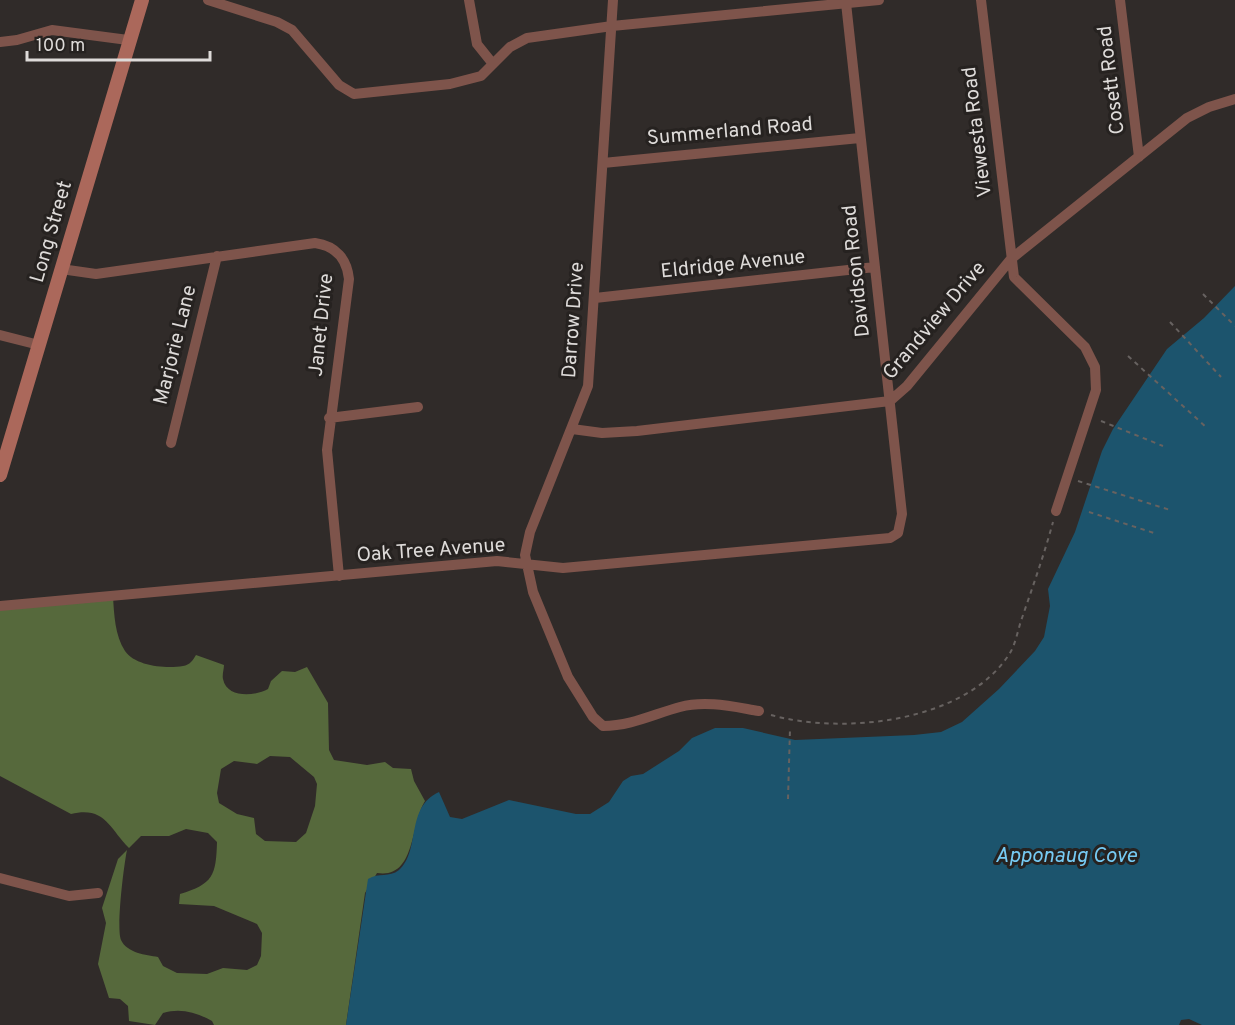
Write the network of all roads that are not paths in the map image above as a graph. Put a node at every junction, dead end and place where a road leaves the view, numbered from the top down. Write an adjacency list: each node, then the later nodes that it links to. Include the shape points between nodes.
1 (142, 0): 10 (street, Long Street)
2 (208, 0): 12 (street, via 277,21 292,30 339,85 354,94 450,84 481,76)
3 (470, 0): 12 (street, via 477,44)
4 (613, 0): 9 (street, Darrow Drive)
5 (879, 0): 8 (street)
6 (981, 0): 18 (street, Viewesta Road)
7 (1120, 0): 15 (street, Cosett Road)
8 (846, 3): 9 (street); 14 (street, Davidson Road)
9 (612, 27): 12 (street, via 526,38); 16 (street, Darrow Drive)
10 (128, 39): 11 (street, via 52,30); 20 (street, Long Street)
11 (0, 42)
12 (493, 64)
13 (1235, 99): 15 (street, Grandview Drive, via 1187,118)
14 (860, 138): 16 (street, Summerland Road); 19 (street, Davidson Road)
15 (1139, 157): 18 (street, Grandview Drive)
16 (603, 163): 21 (street, Darrow Drive)
17 (217, 256): 20 (street, Janet Drive, via 96,274); 26 (street, Janet Drive, via 315,243 327,246 345,261 349,279); 28 (street, Marjorie Lane)
18 (1011, 259): 24 (street, Grandview Drive, via 907,386); 30 (street, Viewesta Road, via 1014,277 1085,347 1095,367 1096,390)
19 (875, 267): 21 (street, Eldridge Avenue); 24 (street, Davidson Road)
20 (61, 270): 23 (street, Long Street)
21 (595, 298): 27 (street, Darrow Drive, via 588,386)
22 (0, 334): 23 (street)
23 (39, 345): 29 (street, Long Street)
24 (890, 401): 27 (street, Grandview Drive, via 637,431 602,433); 31 (street, Davidson Road, via 902,514)
25 (418, 406): 26 (street)
26 (329, 418): 33 (street, Janet Drive, via 327,450)
27 (572, 429): 32 (street, Darrow Drive, via 530,532)
28 (171, 443)
29 (1, 469)
30 (1056, 512)
31 (898, 533): 32 (street, Oak Tree Avenue, via 890,538 777,546 619,565)
32 (525, 565): 33 (street, Oak Tree Avenue, via 497,561); 35 (street, Darrow Drive, via 568,677 603,726 640,721 681,706 706,704)
33 (339, 576): 34 (street, Oak Tree Avenue)
34 (0, 606)
35 (759, 711)
36 (0, 878): 37 (street, via 69,896)
37 (98, 892)

